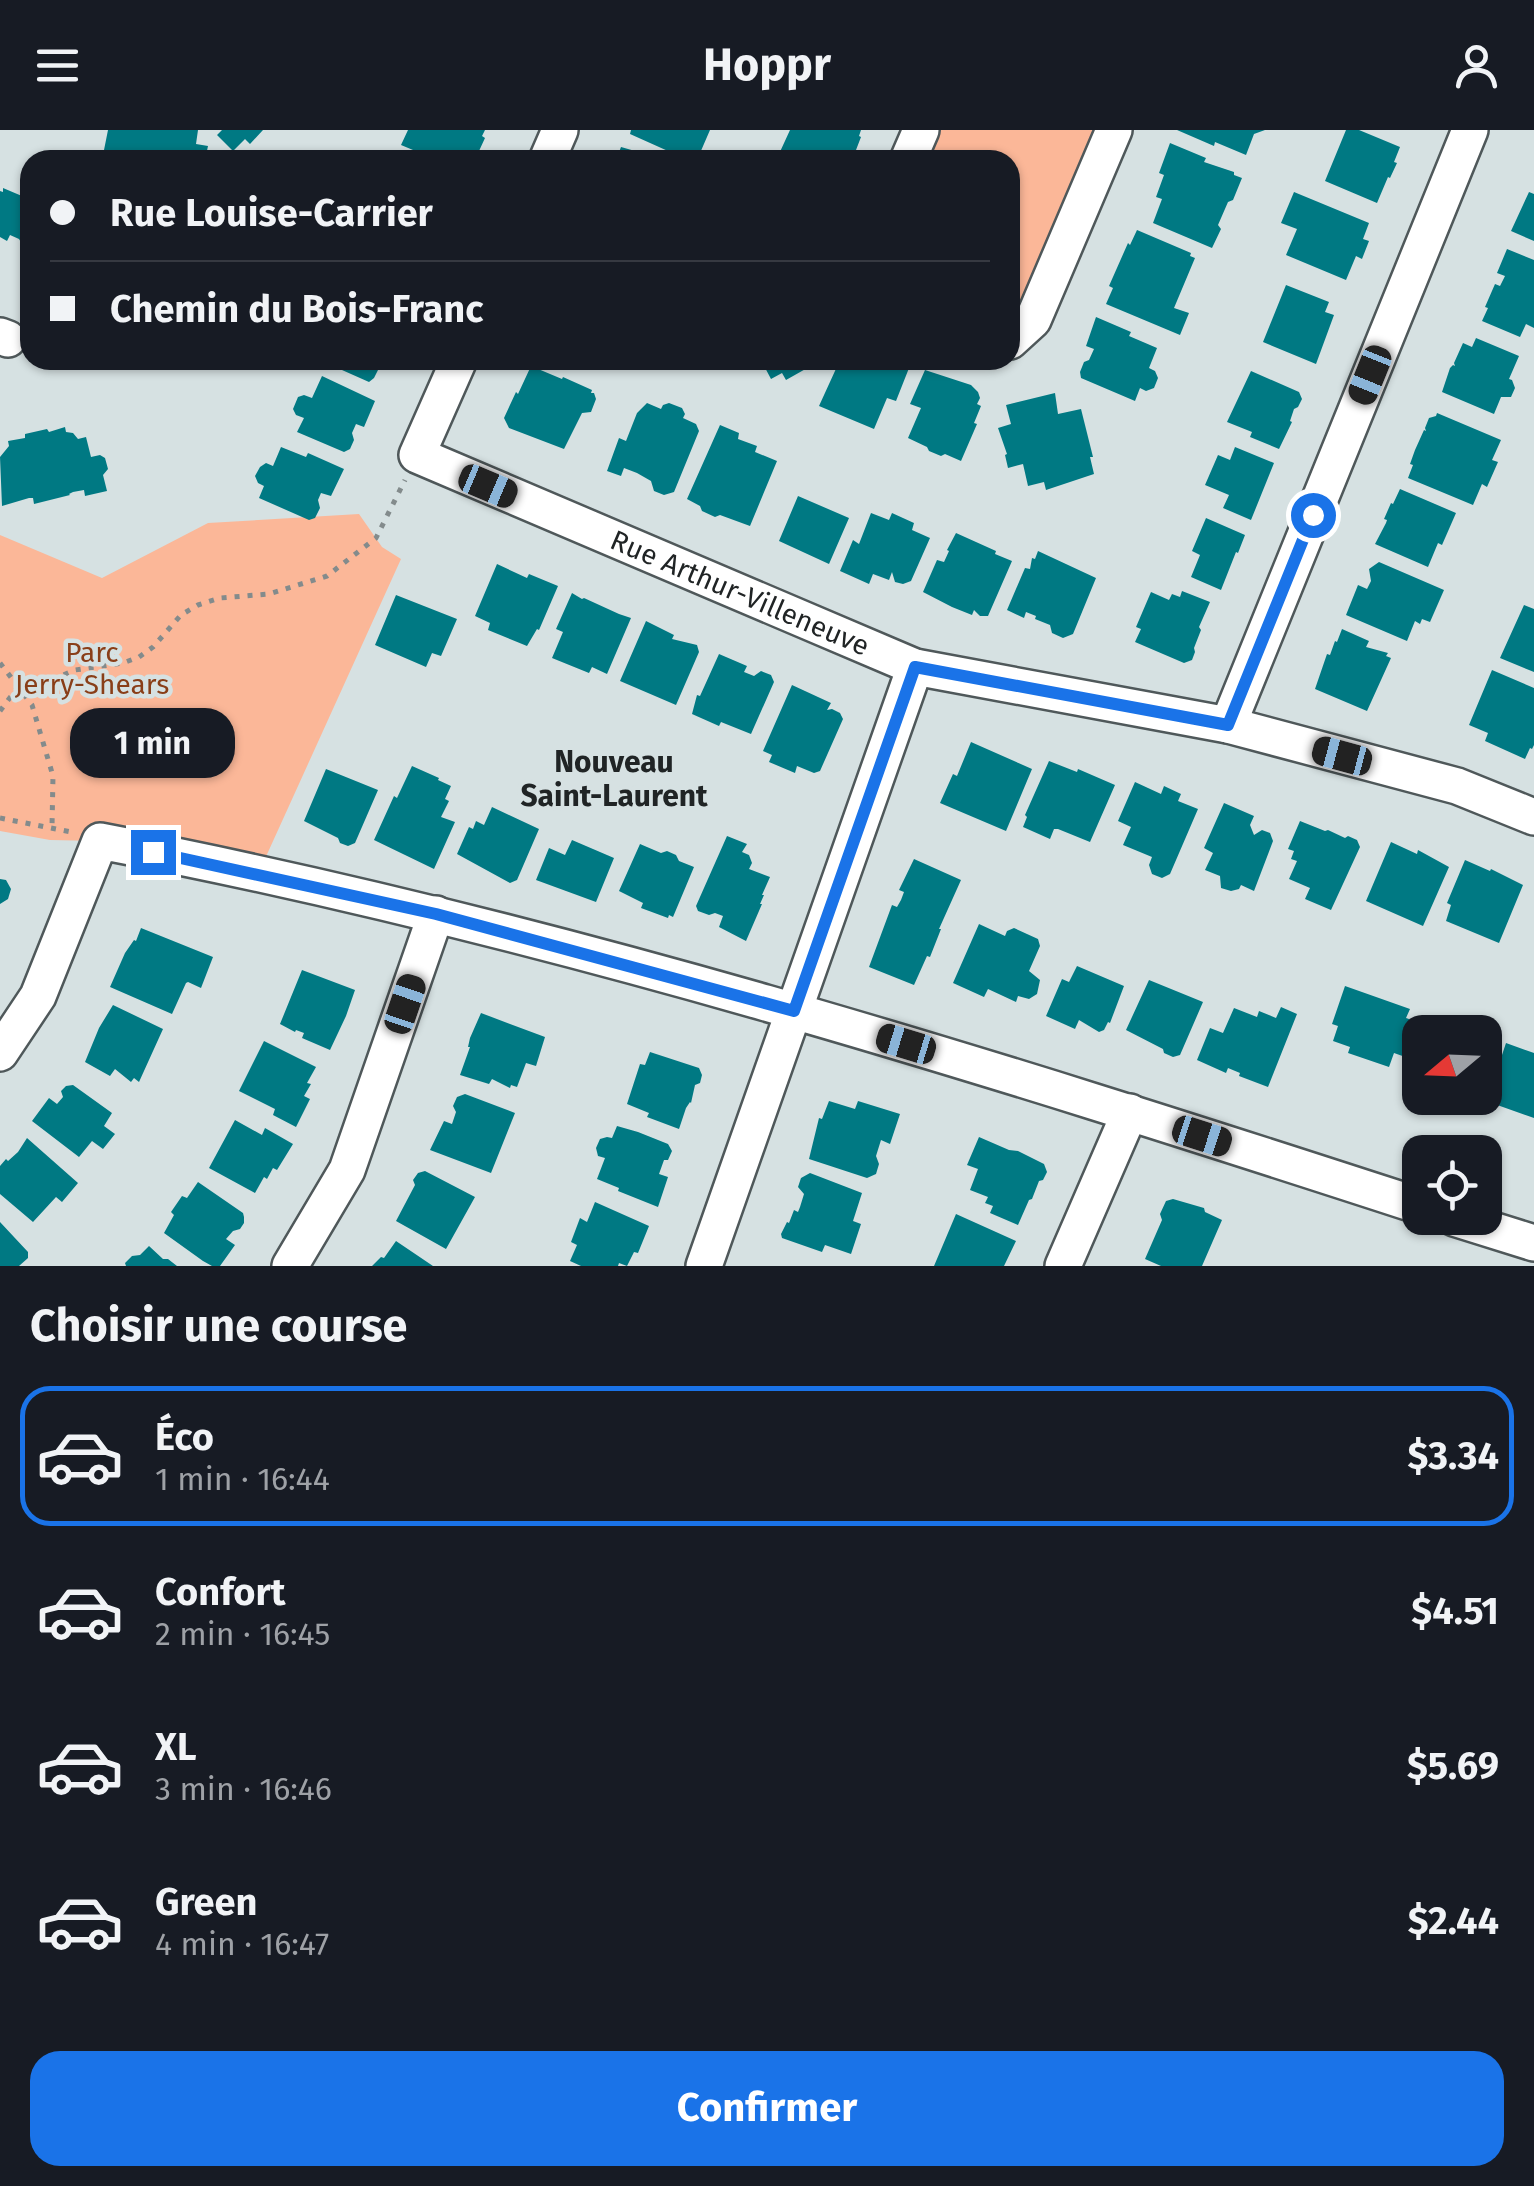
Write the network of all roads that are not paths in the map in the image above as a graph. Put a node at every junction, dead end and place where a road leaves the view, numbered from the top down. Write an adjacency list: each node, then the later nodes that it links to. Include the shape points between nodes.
1 (1114, 130): 3 (street, via 1033,320)
2 (1470, 130): 6 (street)
3 (1020, 331)
4 (455, 370): 5 (street, Rue Arthur-Villeneuve, via 418,455)
5 (915, 667): 6 (street, Rue Arthur-Villeneuve); 9 (street)
6 (1228, 725): 7 (street, Rue Arthur-Villeneuve, via 1456,786)
7 (1534, 817)
8 (436, 914): 9 (street); 10 (street, via 100,841 38,996); 15 (street, via 347,1170)
9 (794, 1011): 11 (street); 16 (street)
10 (0, 1053)
11 (1130, 1112): 12 (street); 17 (street)
12 (1402, 1200)
13 (1502, 1234): 14 (street)
14 (1534, 1244)
15 (290, 1266)
16 (704, 1266)
17 (1063, 1266)

